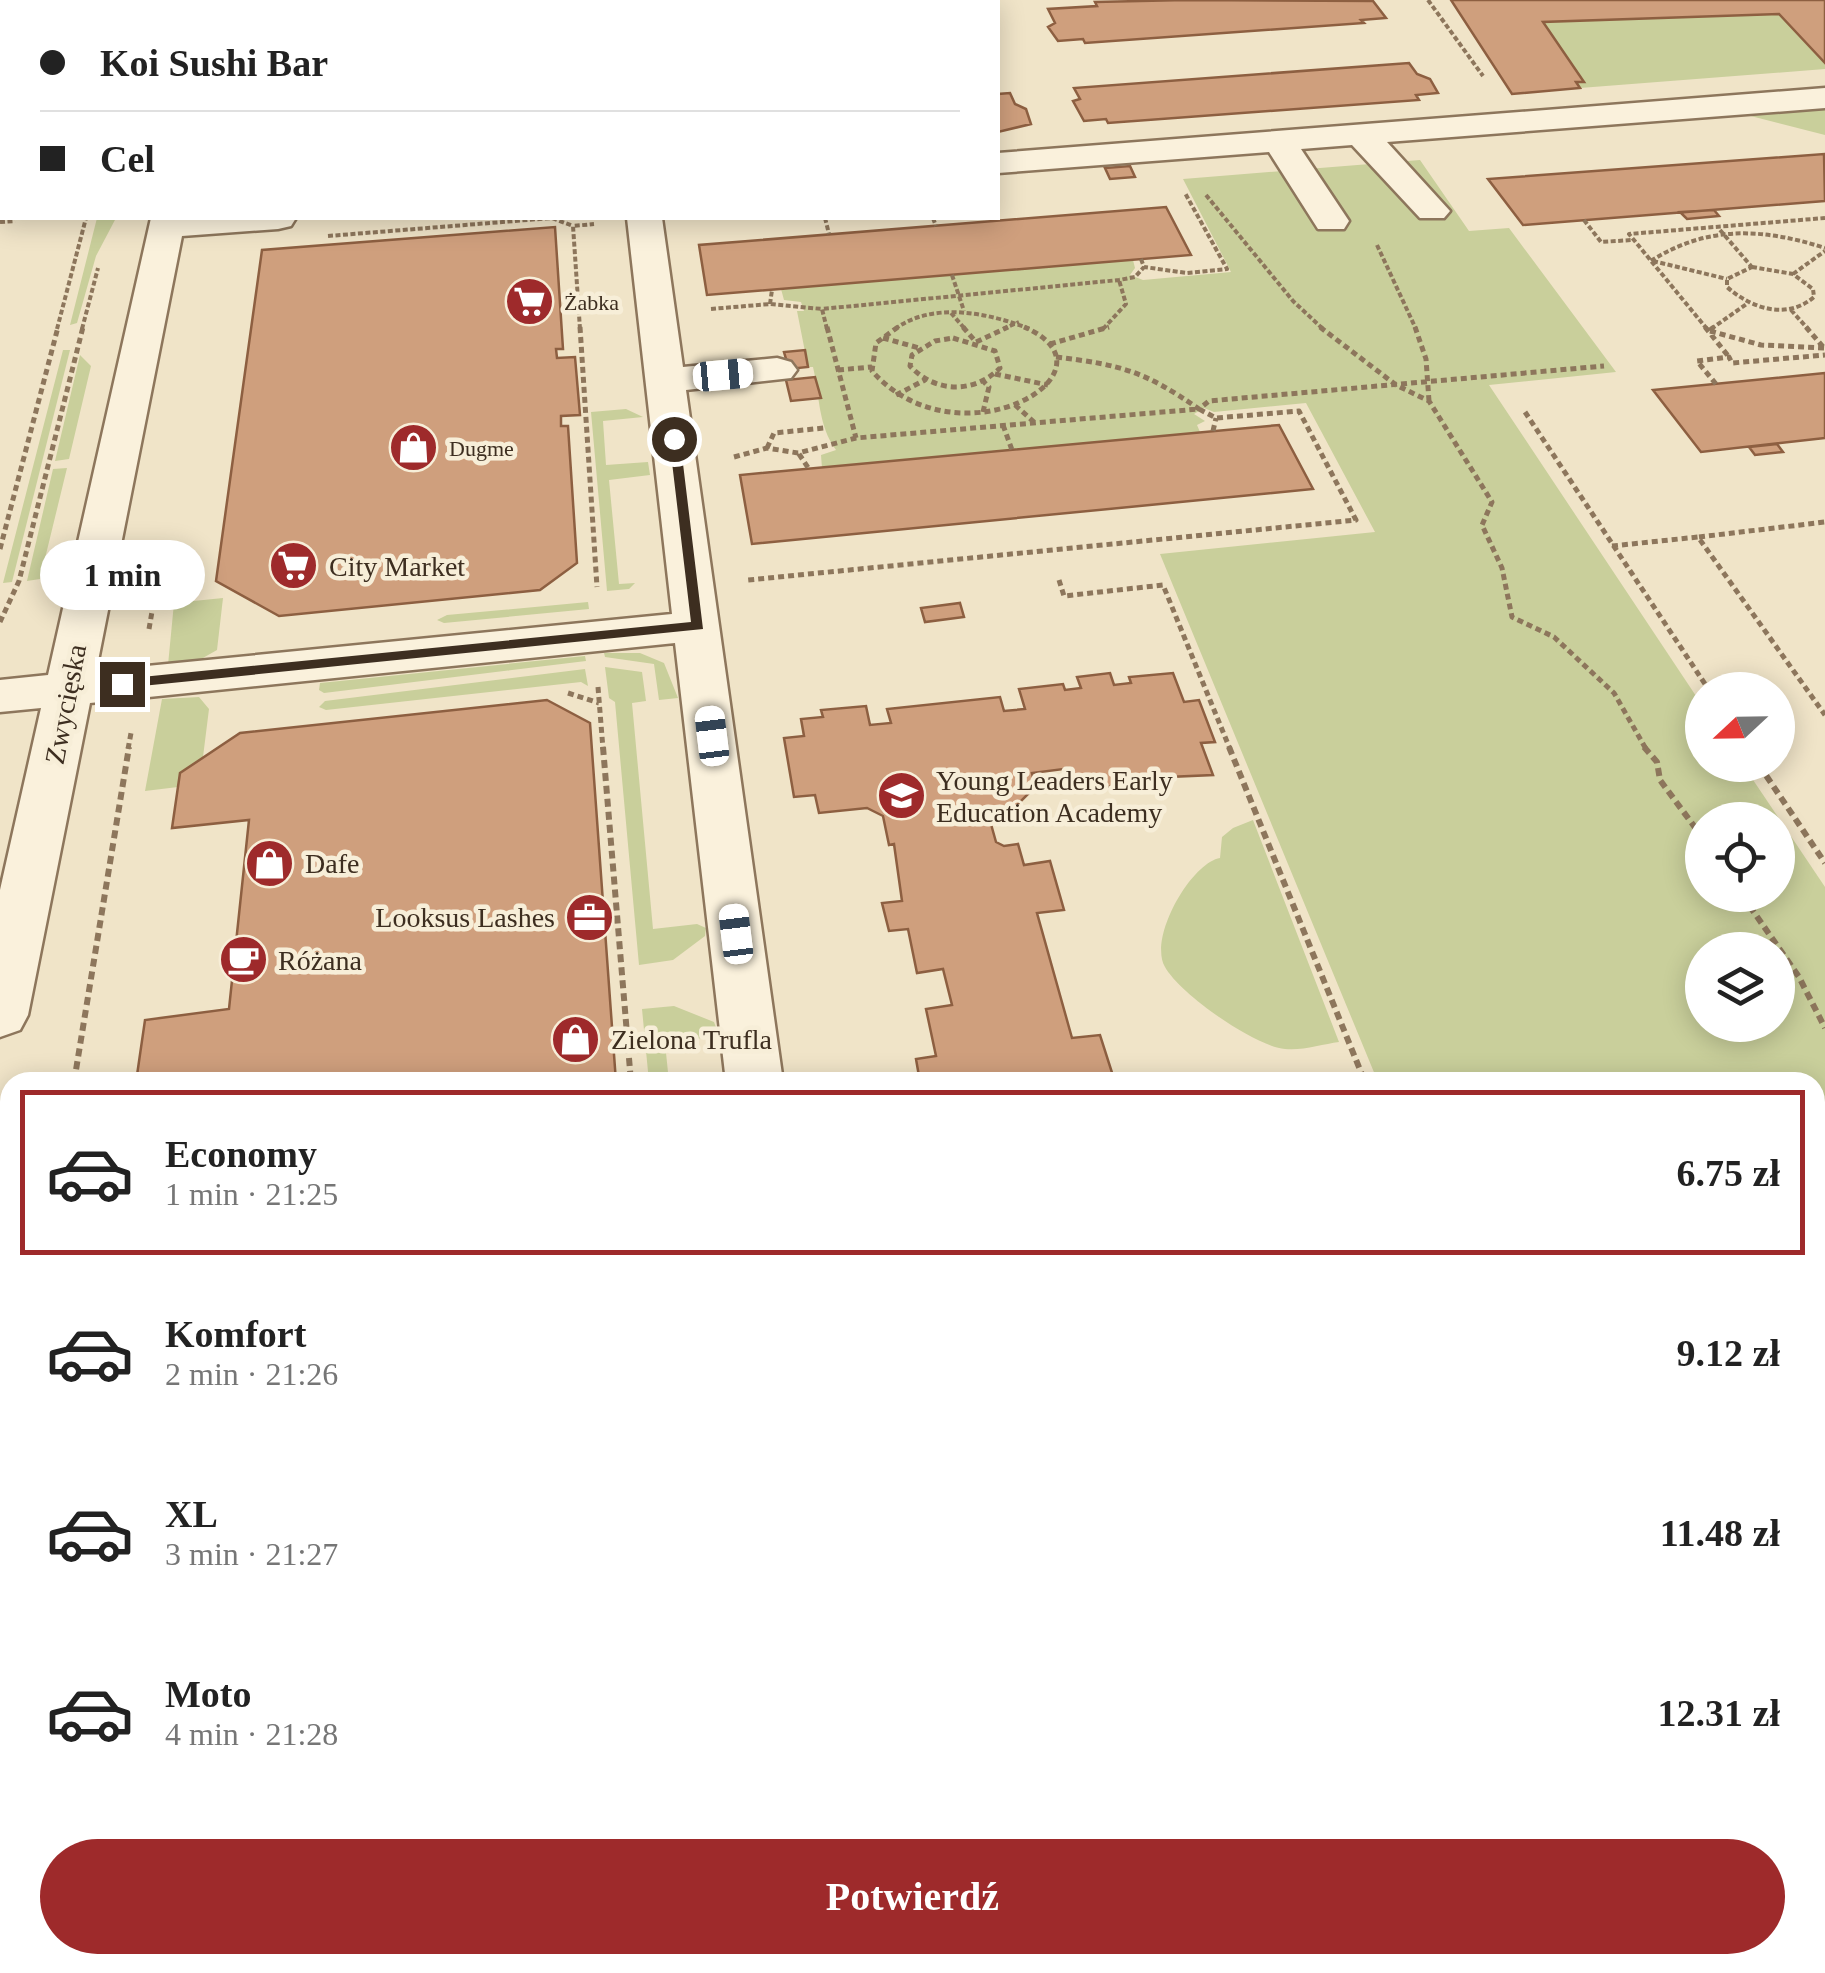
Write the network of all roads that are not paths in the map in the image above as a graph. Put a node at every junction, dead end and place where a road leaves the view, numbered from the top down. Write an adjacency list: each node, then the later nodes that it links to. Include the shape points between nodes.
1 (1825, 98): 2 (street)
2 (1361, 135): 3 (street); 5 (street)
3 (1279, 142): 4 (street); 8 (street)
4 (1000, 163)
5 (1432, 212)
6 (222, 220): 9 (street)
7 (644, 220): 11 (street)
8 (1331, 221)
9 (167, 222): 13 (street, Zwycięska)
10 (777, 370): 11 (street)
11 (678, 379): 12 (street, via 678,467)
12 (696, 606): 13 (street); 16 (street)
13 (69, 690): 14 (street); 15 (street, Zwycięska)
14 (0, 696)
15 (0, 1015)
16 (754, 1072)

